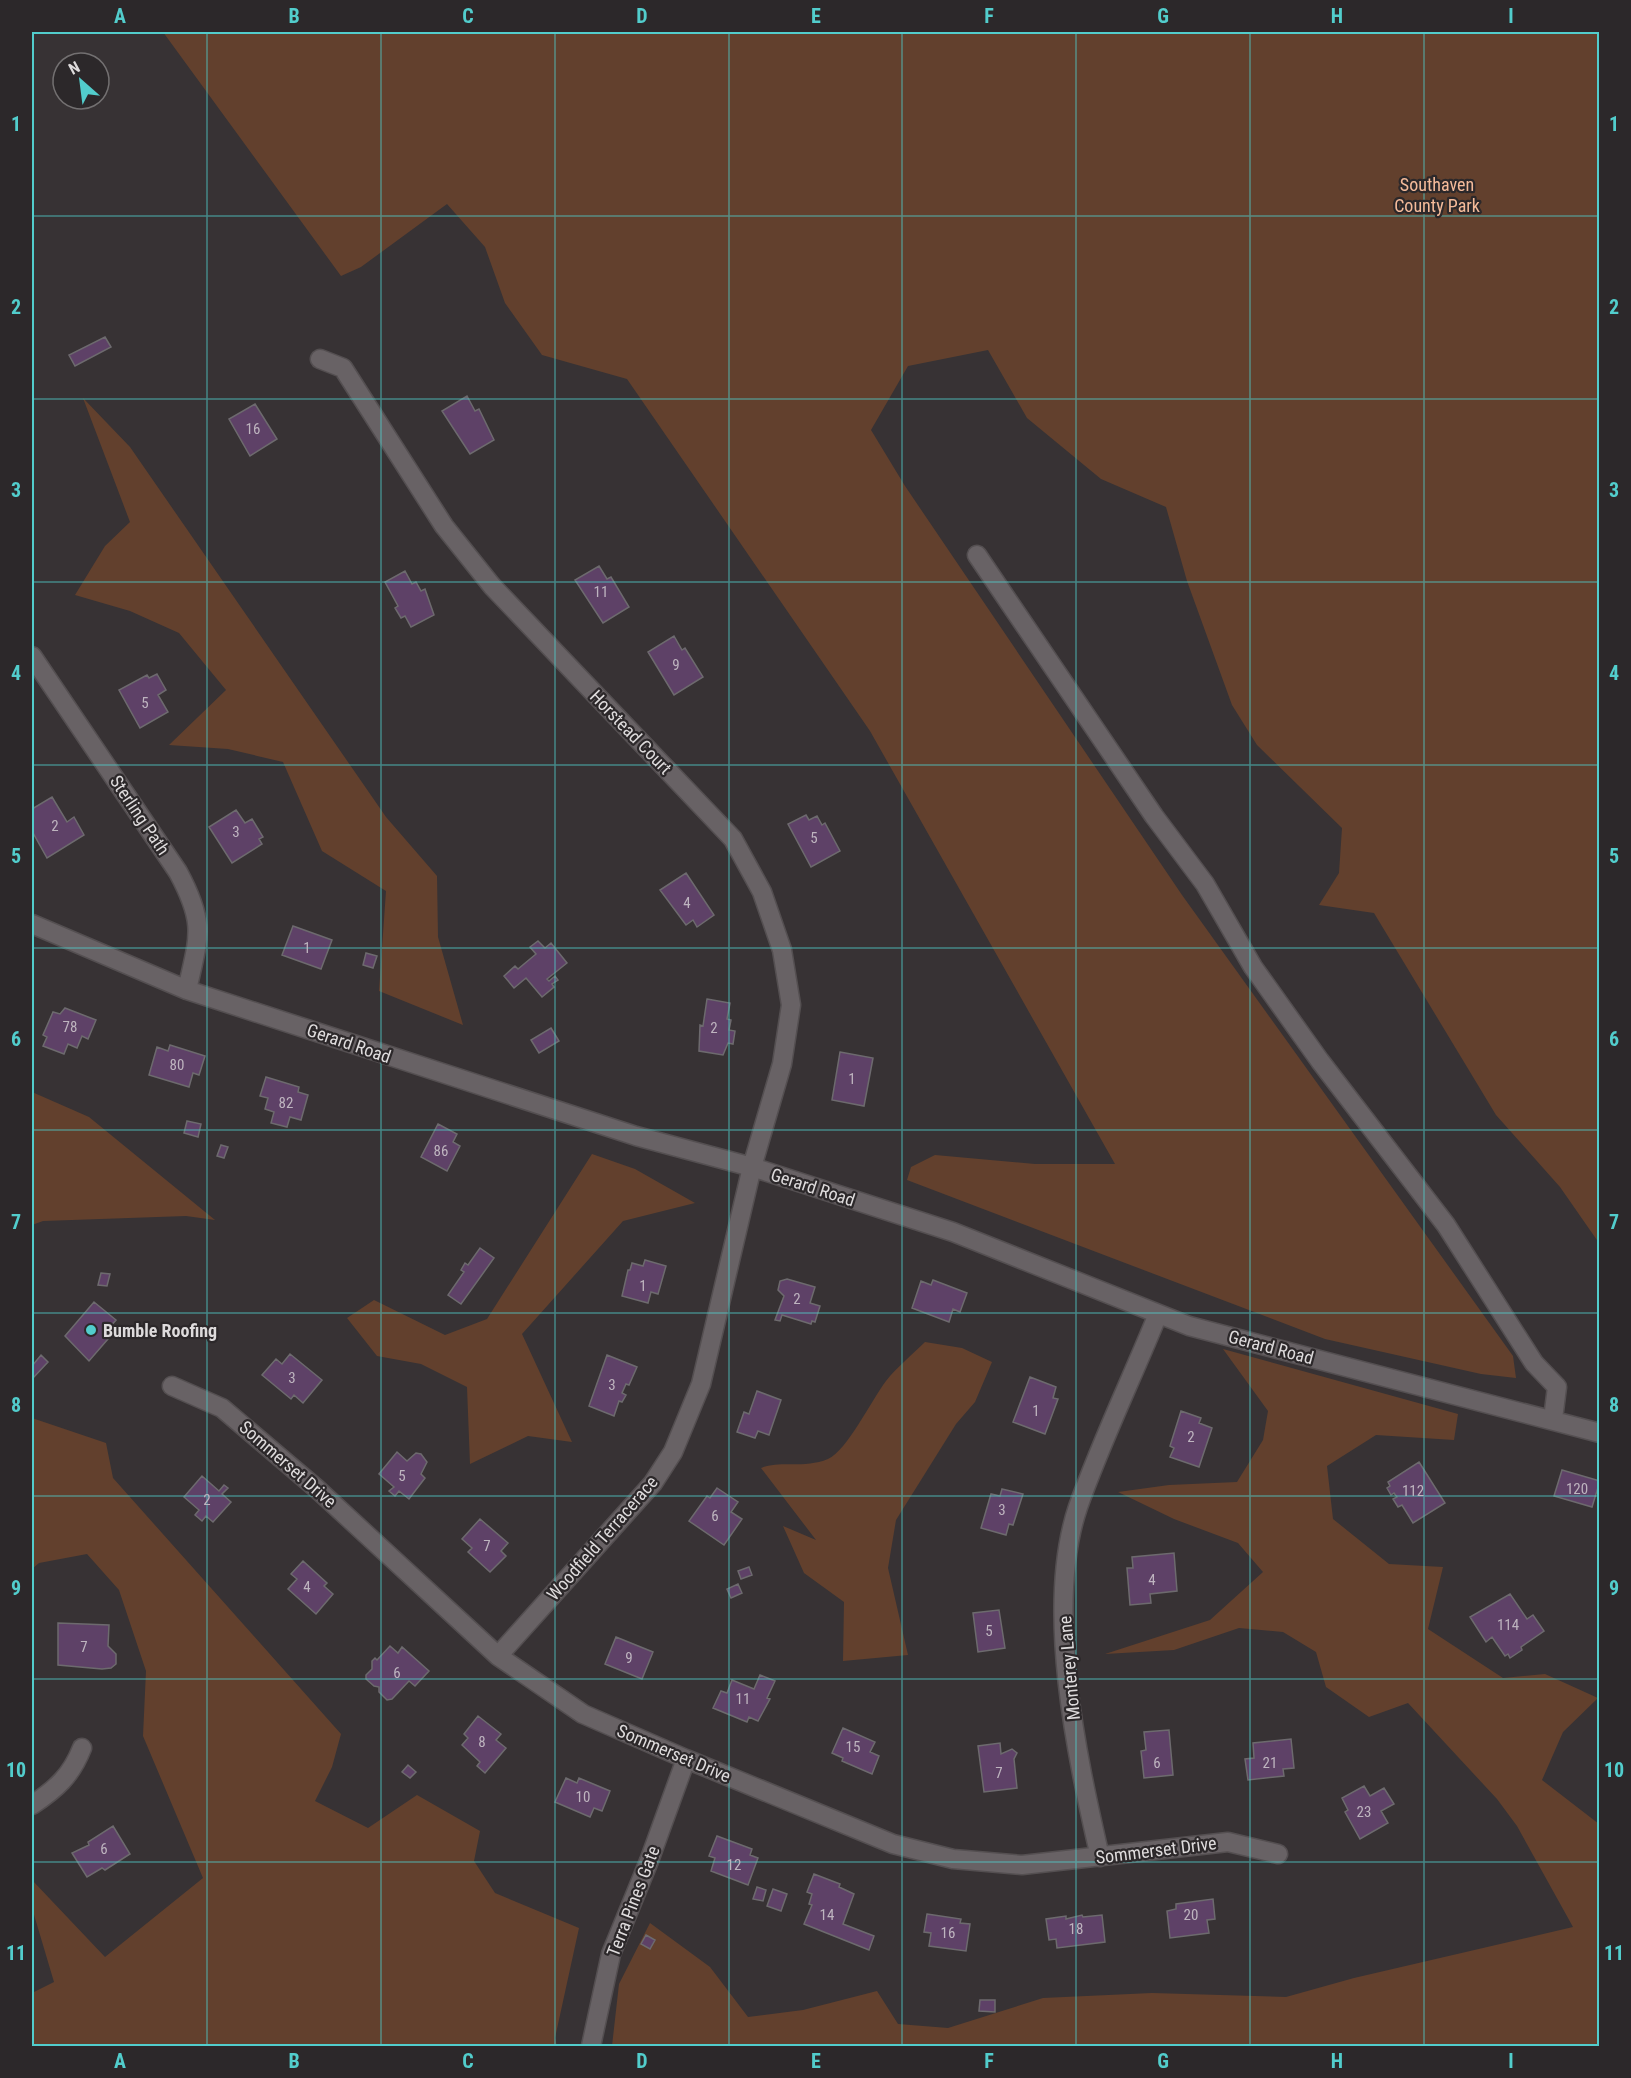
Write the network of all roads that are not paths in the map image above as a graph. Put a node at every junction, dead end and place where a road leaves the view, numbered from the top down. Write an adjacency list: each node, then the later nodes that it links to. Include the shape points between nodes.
1 (320, 359): 6 (street, Horstead Court, via 343,368 444,526 492,586 734,838 762,892 782,950 791,1005 782,1064)
2 (977, 555): 9 (street, via 1154,816 1205,884 1253,967 1446,1225 1534,1363 1557,1388)
3 (32, 656): 5 (street, Sterling Path, via 190,895 200,935)
4 (32, 924): 5 (street, Gerard Road)
5 (187, 990): 6 (street, Gerard Road, via 636,1136)
6 (752, 1167): 7 (street, Gerard Road, via 953,1232); 11 (street, Woodfield Terracerace, via 701,1384 673,1452 653,1483)
7 (1158, 1314): 9 (street, Gerard Road, via 1200,1329); 16 (street, Monterey Lane, via 1078,1509 1068,1555 1063,1622 1078,1760)
8 (172, 1386): 11 (street, Sommerset Drive, via 222,1408 316,1488)
9 (1553, 1419): 10 (street, Gerard Road)
10 (1599, 1432)
11 (498, 1656): 13 (street, Sommerset Drive, via 583,1714)
12 (82, 1748): 14 (street, via 68,1777)
13 (686, 1759): 16 (street, Sommerset Drive, via 893,1844 953,1858 1022,1865); 17 (street, Terra Pines Gate, via 611,1954)
14 (32, 1805)
15 (1278, 1854): 16 (street, Sommerset Drive, via 1228,1842)
16 (1100, 1857)
17 (591, 2046)

